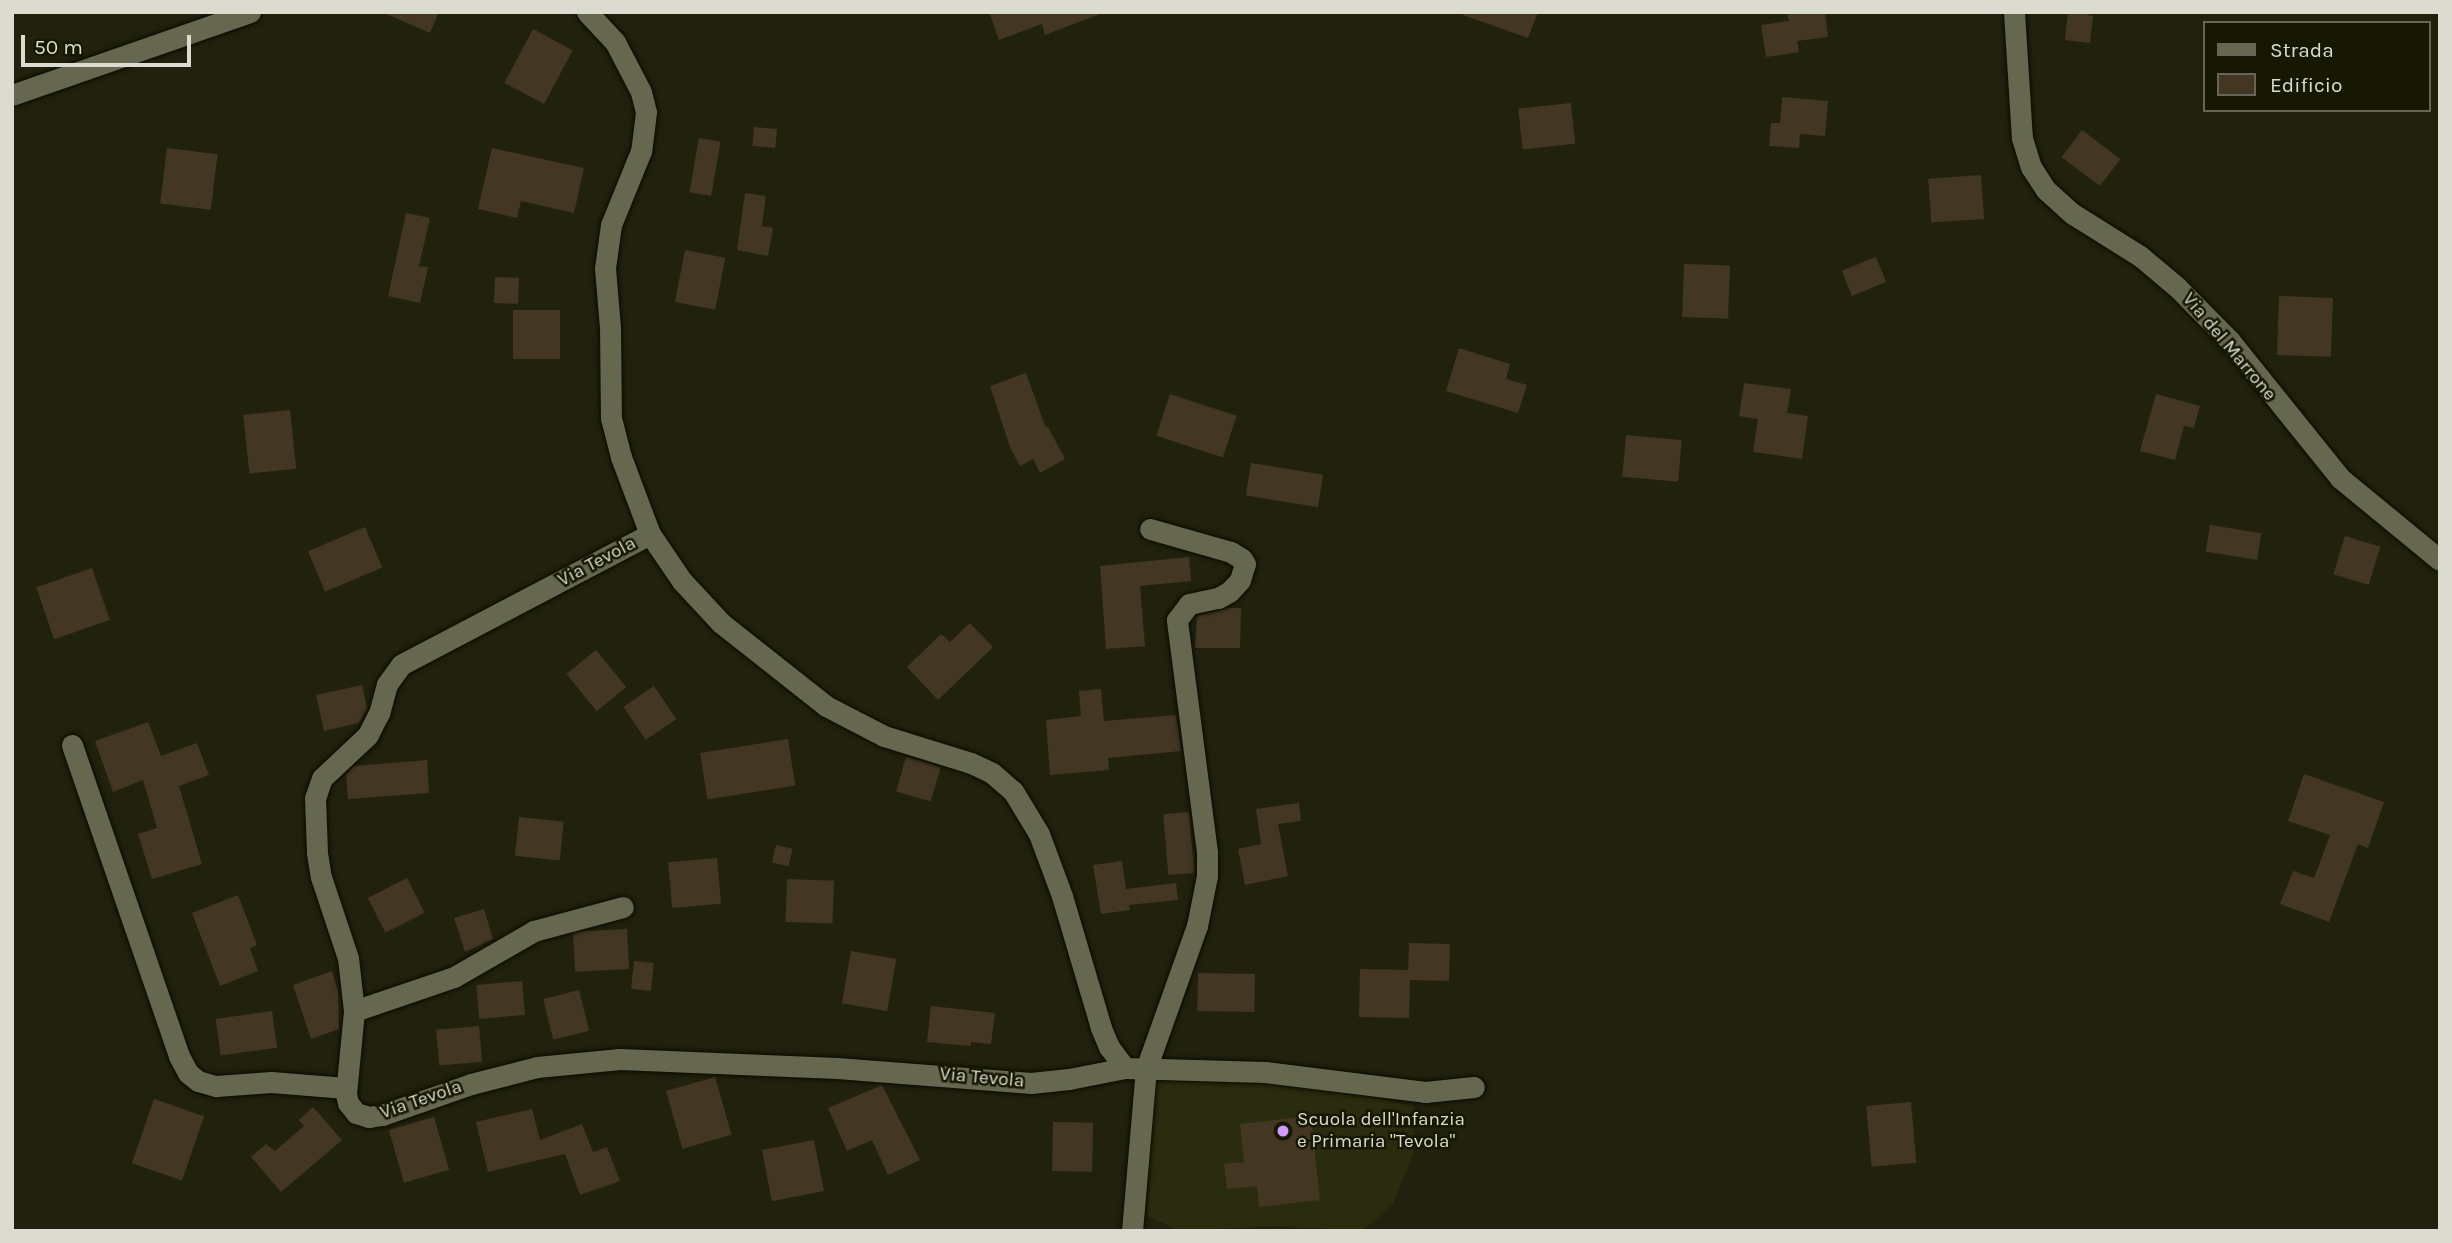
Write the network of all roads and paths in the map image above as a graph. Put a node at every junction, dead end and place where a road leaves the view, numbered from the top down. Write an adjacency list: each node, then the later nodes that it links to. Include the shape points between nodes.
1 (250, 12): 4 (street)
2 (2014, 12): 7 (street, Via del Marrone, via 2022,138 2031,167 2046,190 2073,214 2171,281 2230,341 2340,478)
3 (596, 16): 6 (street, Via Tevola, via 633,74 646,112 641,151 611,225 605,268 611,418)
4 (12, 95)
5 (1150, 529): 11 (street, via 1231,552 1245,564 1240,580 1229,592 1189,604 1177,620 1207,876 1197,926)
6 (650, 534): 10 (street, Via Tevola, via 401,665 390,678 368,735 322,778 315,806 318,864 345,946); 11 (street, Via Tevola, via 682,581 721,623 818,700 884,736 971,763 1013,791 1040,834 1109,1047)
7 (2440, 560)
8 (72, 745): 13 (street, via 188,1073 216,1086 271,1082)
9 (623, 907): 10 (street, via 534,931 454,977)
10 (354, 1011): 13 (street, Via Tevola)
11 (1135, 1068): 12 (street, Via Tevola, via 1265,1072 1425,1092); 13 (street, Via Tevola, via 1031,1083 815,1066 586,1060 504,1074 375,1117 351,1109); 14 (street)
12 (1474, 1087)
13 (346, 1088)
14 (1132, 1231)

